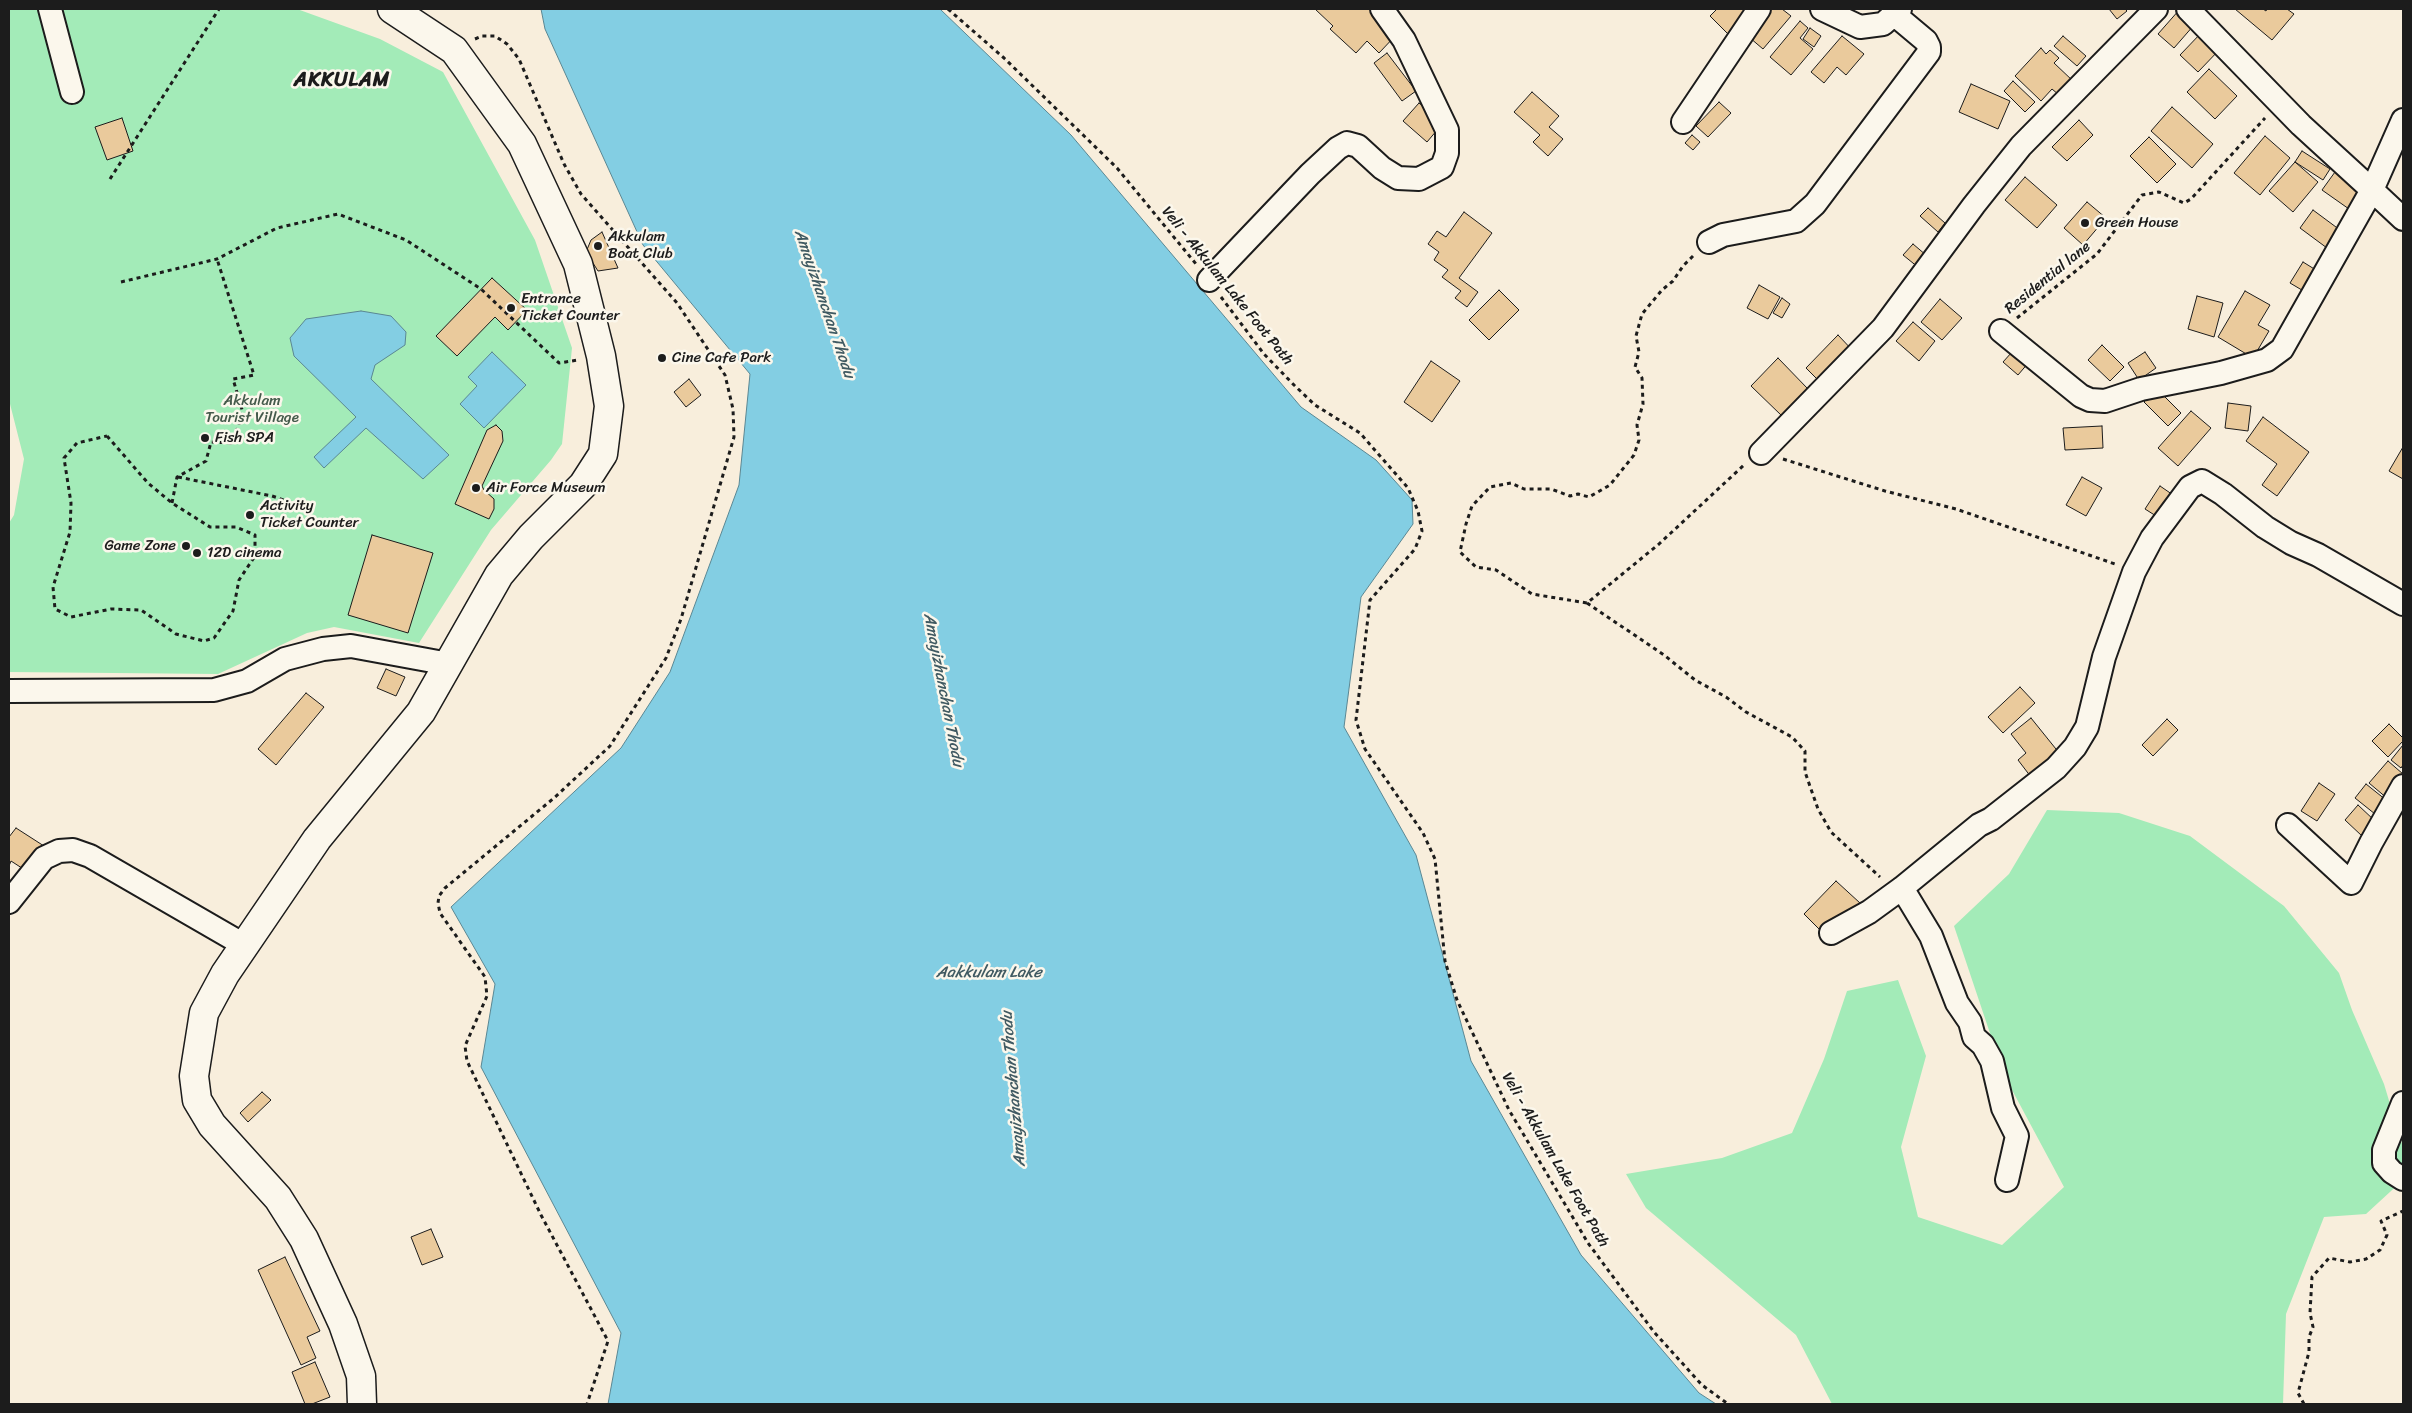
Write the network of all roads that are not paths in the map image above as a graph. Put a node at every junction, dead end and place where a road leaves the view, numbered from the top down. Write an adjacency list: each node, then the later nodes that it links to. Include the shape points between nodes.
1 (50, 9): 9 (street)
2 (392, 9): 19 (main road, via 454,50 522,144 578,264 601,356 609,406 603,454 583,485 531,537 499,575)
3 (1760, 9): 11 (street)
4 (1822, 9): 8 (street, via 1860,27 1883,24)
5 (2156, 9): 17 (street, via 2021,146 1883,328)
6 (2188, 9): 12 (street, via 2279,103)
7 (1389, 11): 15 (street, via 1447,130 1447,153 1442,167 1419,179 1398,178 1358,146 1347,144 1338,148)
8 (1897, 12): 14 (street, via 1926,41 1929,52 1815,204 1796,221 1723,235)
9 (72, 92)
10 (2403, 120): 12 (street)
11 (1683, 122)
12 (2372, 190): 13 (street); 16 (street, via 2282,350 2267,360 2141,389 2105,401 2090,400)
13 (2403, 218)
14 (1709, 242)
15 (1209, 280)
16 (2001, 331)
17 (1761, 452)
18 (2403, 604): 23 (street, via 2265,528 2202,481 2190,487 2152,538 2134,572 2104,657 2087,727 2075,747 2056,768)
19 (449, 664): 20 (street, via 351,646 285,659 247,681 214,690); 26 (main road, via 421,712 317,840)
20 (9, 691)
21 (2403, 786): 22 (street, via 2351,883)
22 (2288, 825)
23 (1902, 888): 25 (street, via 1869,912); 29 (street, via 1930,936 1974,1037 1992,1060 2003,1108 2017,1136)
24 (9, 902): 26 (street, via 44,858 59,851 73,850 90,856)
25 (1831, 933)
26 (244, 945): 30 (main road, via 204,1012 194,1076 197,1100 212,1125 278,1198 304,1239 343,1324 361,1376)
27 (2403, 1103): 28 (street, via 2384,1150 2384,1163)
28 (2403, 1179)
29 (2008, 1180)
30 (362, 1404)

